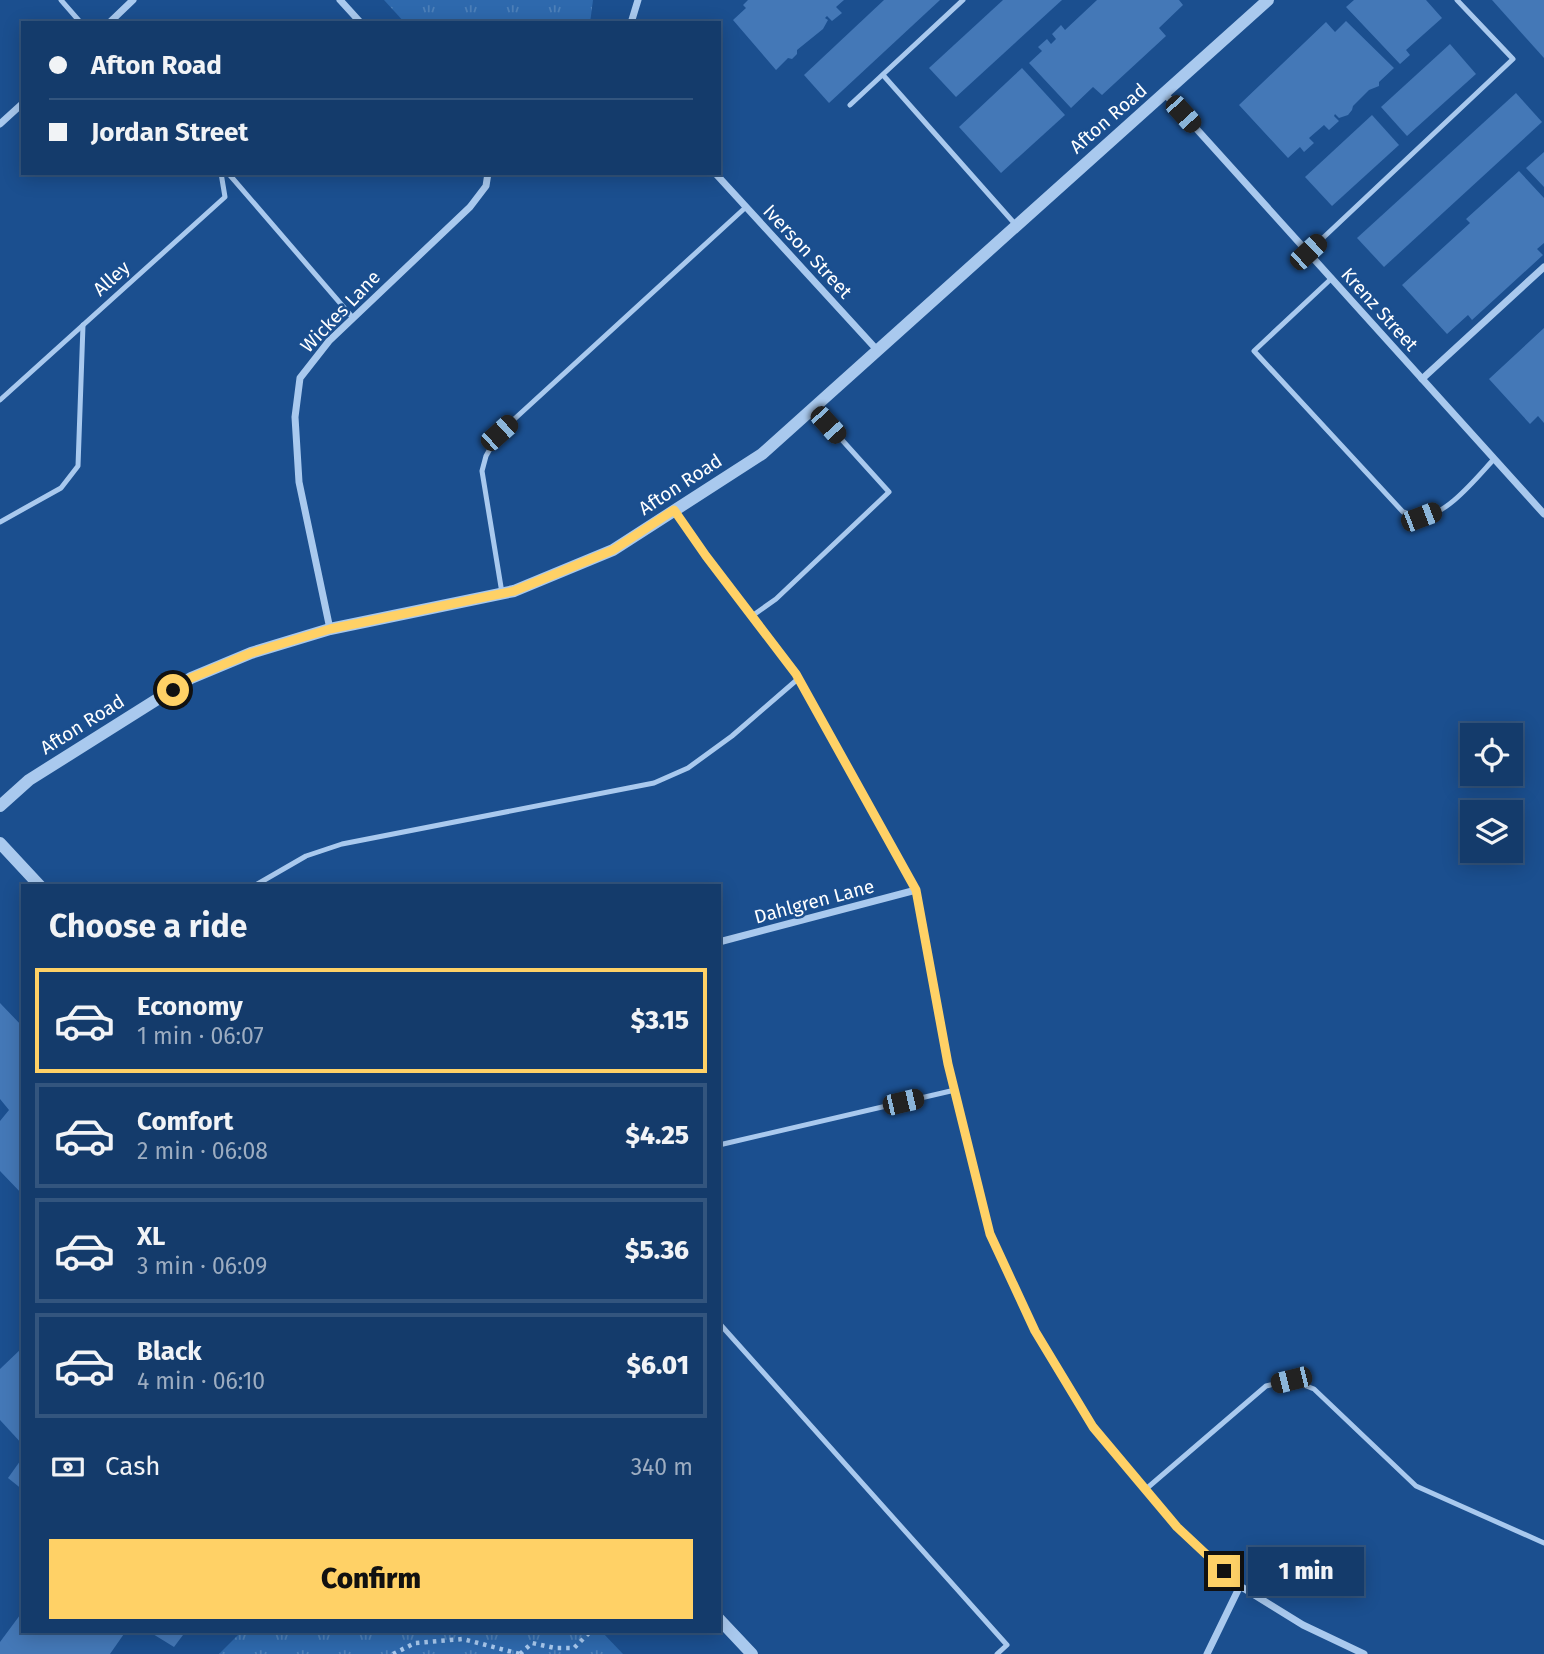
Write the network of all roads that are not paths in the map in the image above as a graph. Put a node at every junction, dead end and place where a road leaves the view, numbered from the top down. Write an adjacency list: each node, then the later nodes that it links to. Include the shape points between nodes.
1 (61, 0): 8 (lane)
2 (134, 0): 9 (street)
3 (340, 0): 10 (street)
4 (638, 0): 11 (street)
5 (963, 0): 12 (lane)
6 (1268, 0): 13 (street, Afton Road)
7 (1457, 0): 23 (lane, via 1513,59)
8 (79, 21)
9 (111, 21)
10 (359, 21)
11 (632, 21)
12 (883, 75): 15 (lane); 22 (lane)
13 (1165, 94): 22 (street, Afton Road); 23 (street, Krenz Street)
14 (21, 105): 16 (street)
15 (850, 105)
16 (0, 124)
17 (221, 175): 27 (lane, Alley, via 225,197)
18 (230, 175): 26 (lane)
19 (488, 175): 26 (street, Wickes Lane, via 486,186 470,207)
20 (717, 175): 21 (street, Iverson Street)
21 (746, 207): 28 (street, Iverson Street); 36 (lane, via 499,433 482,471)
22 (1017, 225): 28 (street, Afton Road)
23 (1308, 252): 25 (street, Krenz Street)
24 (1544, 267): 29 (street)
25 (1332, 278): 29 (street, Krenz Street); 32 (lane, via 1254,351 1403,512 1421,517 1441,509)
26 (353, 318): 38 (street, Wickes Lane, via 300,377 295,417 299,482)
27 (83, 325): 30 (lane, Alley); 35 (lane, via 78,466 61,488)
28 (878, 351): 31 (street, Afton Road)
29 (1422, 379): 32 (street, Krenz Street)
30 (0, 400)
31 (813, 408): 33 (street, Afton Road, via 762,454); 37 (lane, via 890,492)
32 (1494, 459): 34 (street, Krenz Street)
33 (674, 510): 36 (street, Afton Road, via 613,550); 37 (street)
34 (1544, 514)
35 (0, 522)
36 (502, 593): 38 (street, Afton Road)
37 (752, 617): 39 (street)
38 (330, 629): 40 (street, Afton Road, via 251,653 191,678 29,780)
39 (799, 678): 43 (lane, via 688,768 654,783 342,844 306,856); 44 (street)
40 (0, 806)
41 (0, 843): 42 (street)
42 (38, 884)
43 (257, 884)
44 (916, 890): 45 (street, Dahlgren Lane); 46 (street)
45 (721, 941)
46 (955, 1090): 47 (lane); 49 (street, via 990,1234 1035,1331 1093,1427)
47 (721, 1145)
48 (721, 1325): 54 (lane, via 1007,1645)
49 (1146, 1489): 50 (lane, via 1266,1386 1291,1380 1314,1389 1416,1486); 51 (street, via 1177,1527)
50 (1544, 1543)
51 (1240, 1586): 55 (street); 56 (street, via 1303,1625)
52 (721, 1621): 53 (street)
53 (752, 1654)
54 (997, 1654)
55 (1207, 1654)
56 (1364, 1654)

